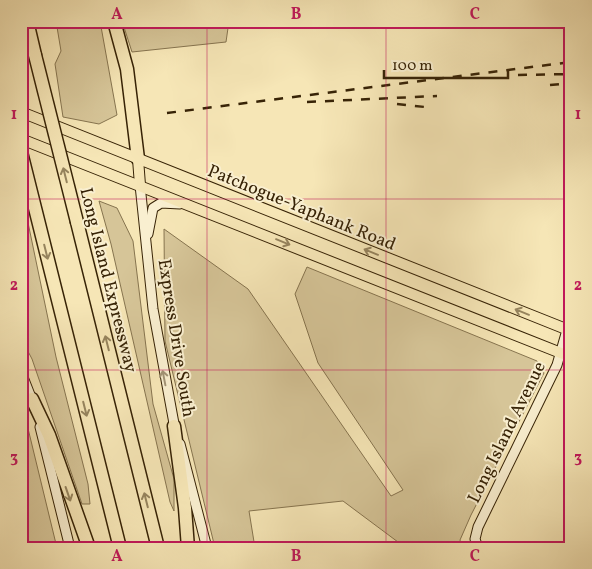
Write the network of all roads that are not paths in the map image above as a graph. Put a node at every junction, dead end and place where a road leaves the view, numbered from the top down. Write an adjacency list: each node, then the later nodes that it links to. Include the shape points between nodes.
1 (27, 21): 18 (highway, Long Island Expressway, one-way to 1, bridge)
2 (114, 21): 6 (highway, via 127,70)
3 (21, 112): 6 (main road, Patchogue-Yaphank Road)
4 (21, 139): 7 (main road)
5 (21, 152): 17 (highway, one-way to 17)
6 (138, 159): 7 (main road, Express Drive South); 10 (main road, Patchogue-Yaphank Road, one-way to 6)
7 (140, 185): 8 (main road); 9 (main road, Express Drive South)
8 (188, 204): 9 (main road, via 160,203 154,208); 11 (main road, one-way to 11)
9 (146, 251): 14 (main road, Express Drive South, one-way to 9, via 157,337)
10 (569, 330): 11 (main road, Long Island Avenue)
11 (566, 356): 21 (main road, Long Island Avenue, via 478,527 475,539)
12 (21, 372): 13 (main road)
13 (32, 399): 15 (main road); 16 (highway, one-way to 16, via 49,435)
14 (174, 426): 19 (highway); 20 (main road, Express Drive South)
15 (70, 548)
16 (88, 548)
17 (120, 548)
18 (158, 548)
19 (188, 548)
20 (207, 548)
21 (478, 548)

